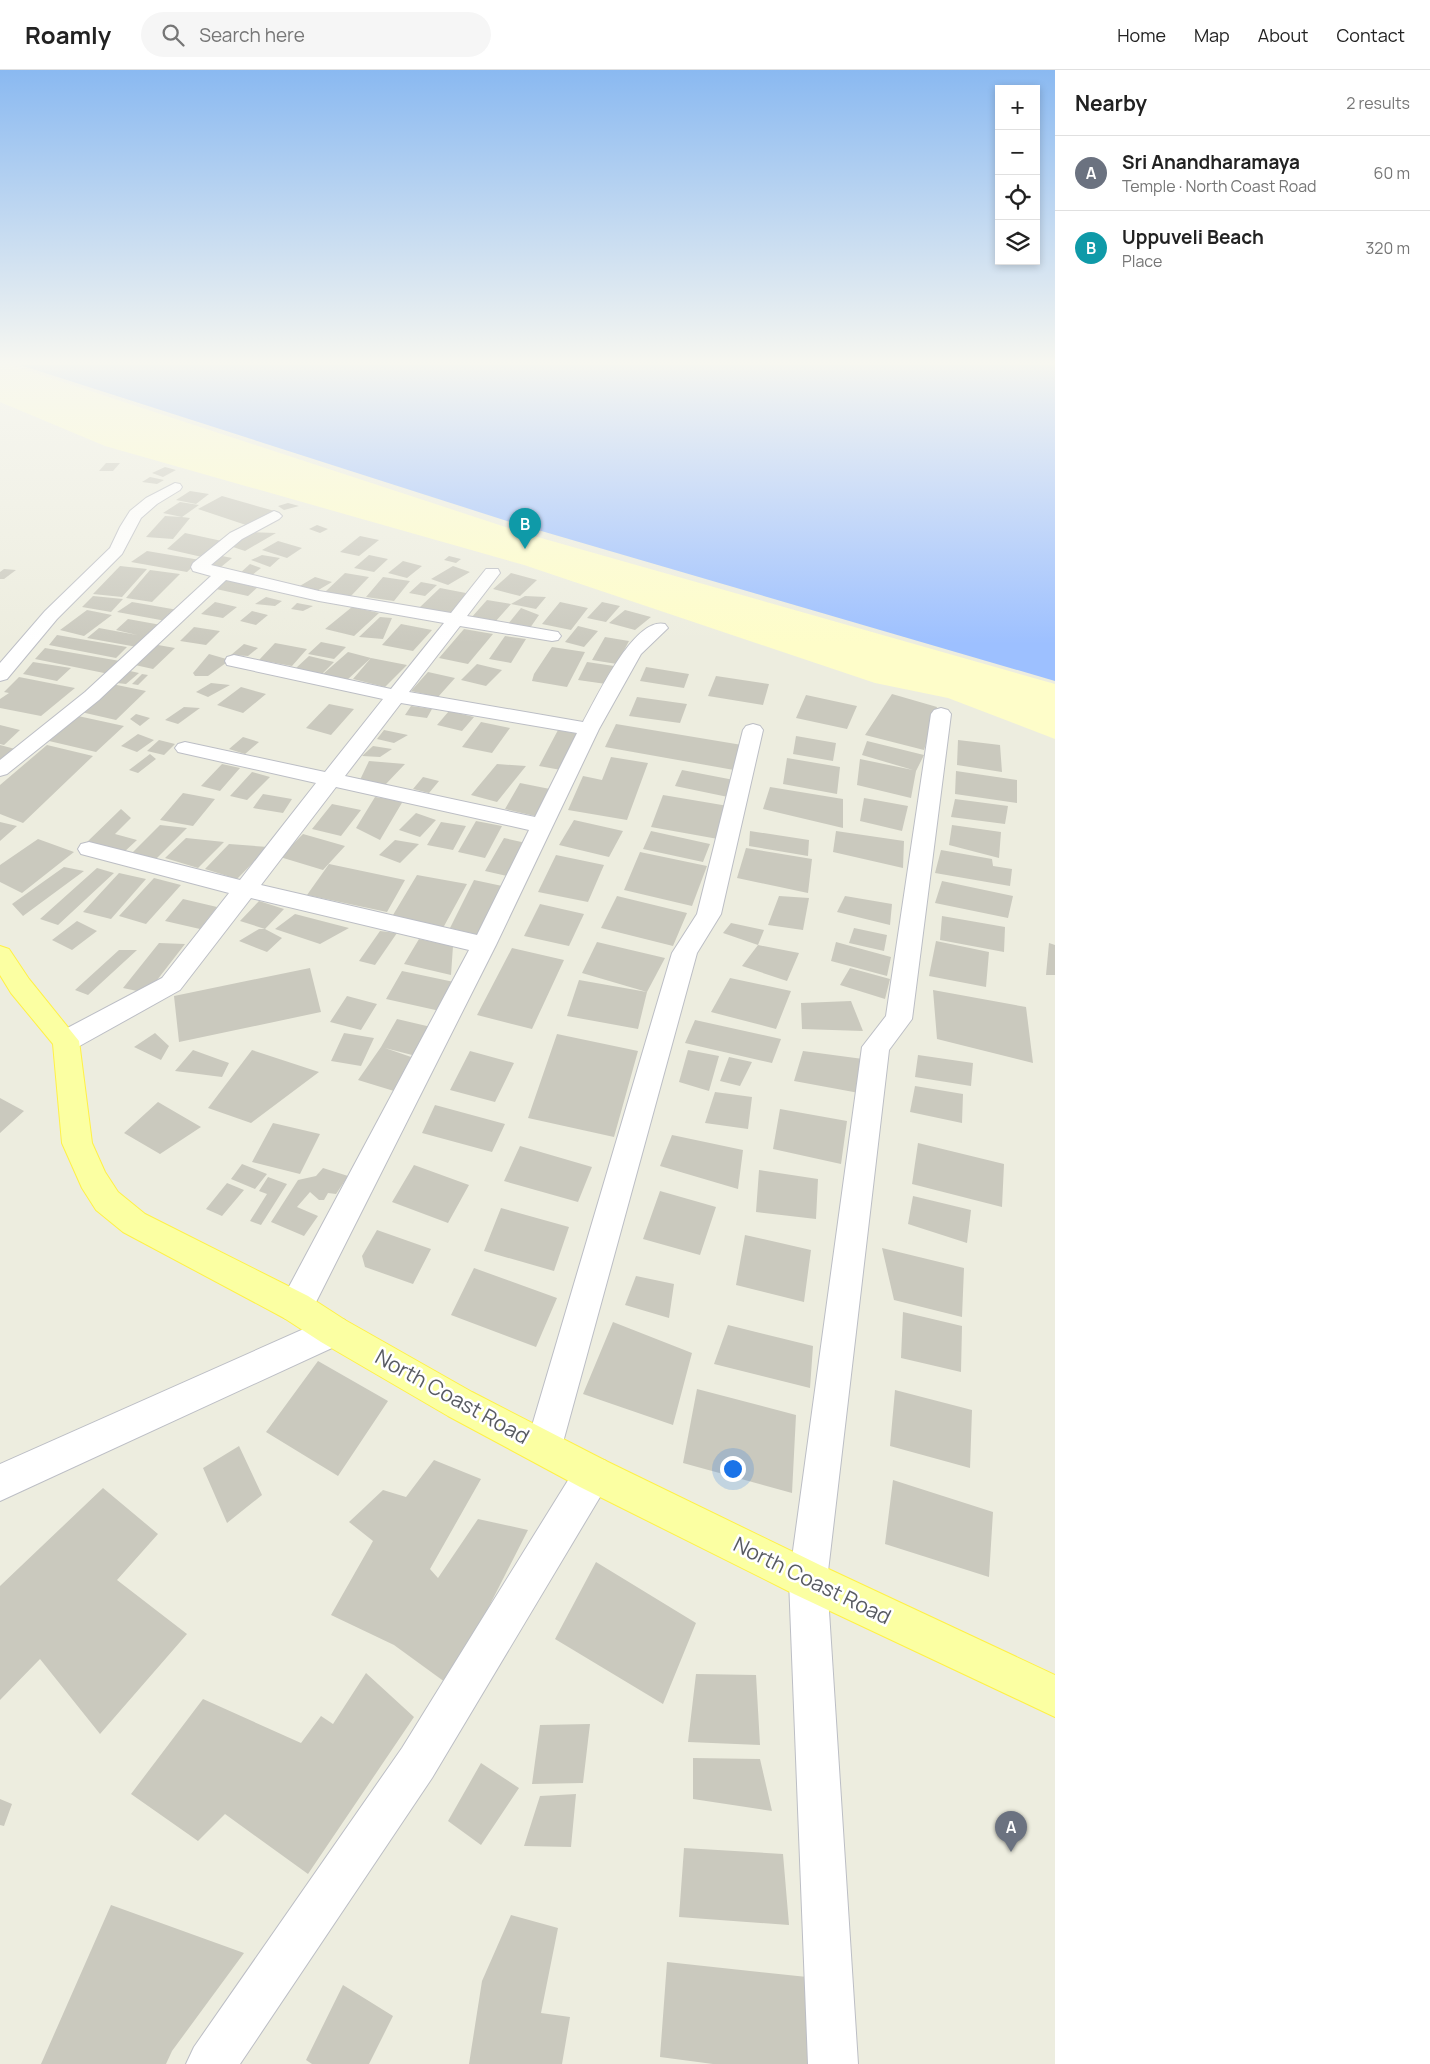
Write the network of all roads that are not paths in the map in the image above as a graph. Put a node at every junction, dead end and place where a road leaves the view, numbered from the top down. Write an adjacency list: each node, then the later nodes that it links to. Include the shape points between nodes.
1 (175, 487): 9 (street, via 139,511 116,551 51,615)
2 (274, 516): 4 (street, via 236,536 199,567)
3 (492, 573): 5 (street)
4 (223, 574): 5 (street, via 319,596); 15 (street, via 92,696)
5 (456, 620): 7 (street); 10 (street)
6 (659, 628): 12 (street, via 633,651)
7 (552, 636)
8 (234, 660): 10 (street)
9 (0, 675)
10 (396, 696): 12 (street); 16 (street)
11 (941, 714): 28 (street, via 899,1019 876,1047)
12 (589, 730): 17 (street)
13 (753, 730): 25 (street, via 709,914 685,953)
14 (185, 748): 16 (street)
15 (0, 770)
16 (331, 780): 17 (street); 19 (street)
17 (544, 826): 20 (street)
18 (89, 849): 19 (street)
19 (246, 889): 20 (street); 22 (street, via 171,984)
20 (484, 945): 23 (street)
21 (0, 955): 22 (main road, via 20,986)
22 (66, 1041): 23 (main road, North Coast Road, via 77,1143 93,1179 107,1200 134,1223)
23 (296, 1307): 24 (main road, North Coast Road)
24 (333, 1331): 25 (main road, North Coast Road, via 460,1404); 27 (street)
25 (544, 1446): 26 (main road, North Coast Road)
26 (594, 1474): 28 (main road, North Coast Road); 30 (street, via 417,1763)
27 (0, 1483)
28 (808, 1580): 29 (main road, North Coast Road); 31 (street)
29 (1055, 1696)
30 (211, 2064)
31 (833, 2064)

